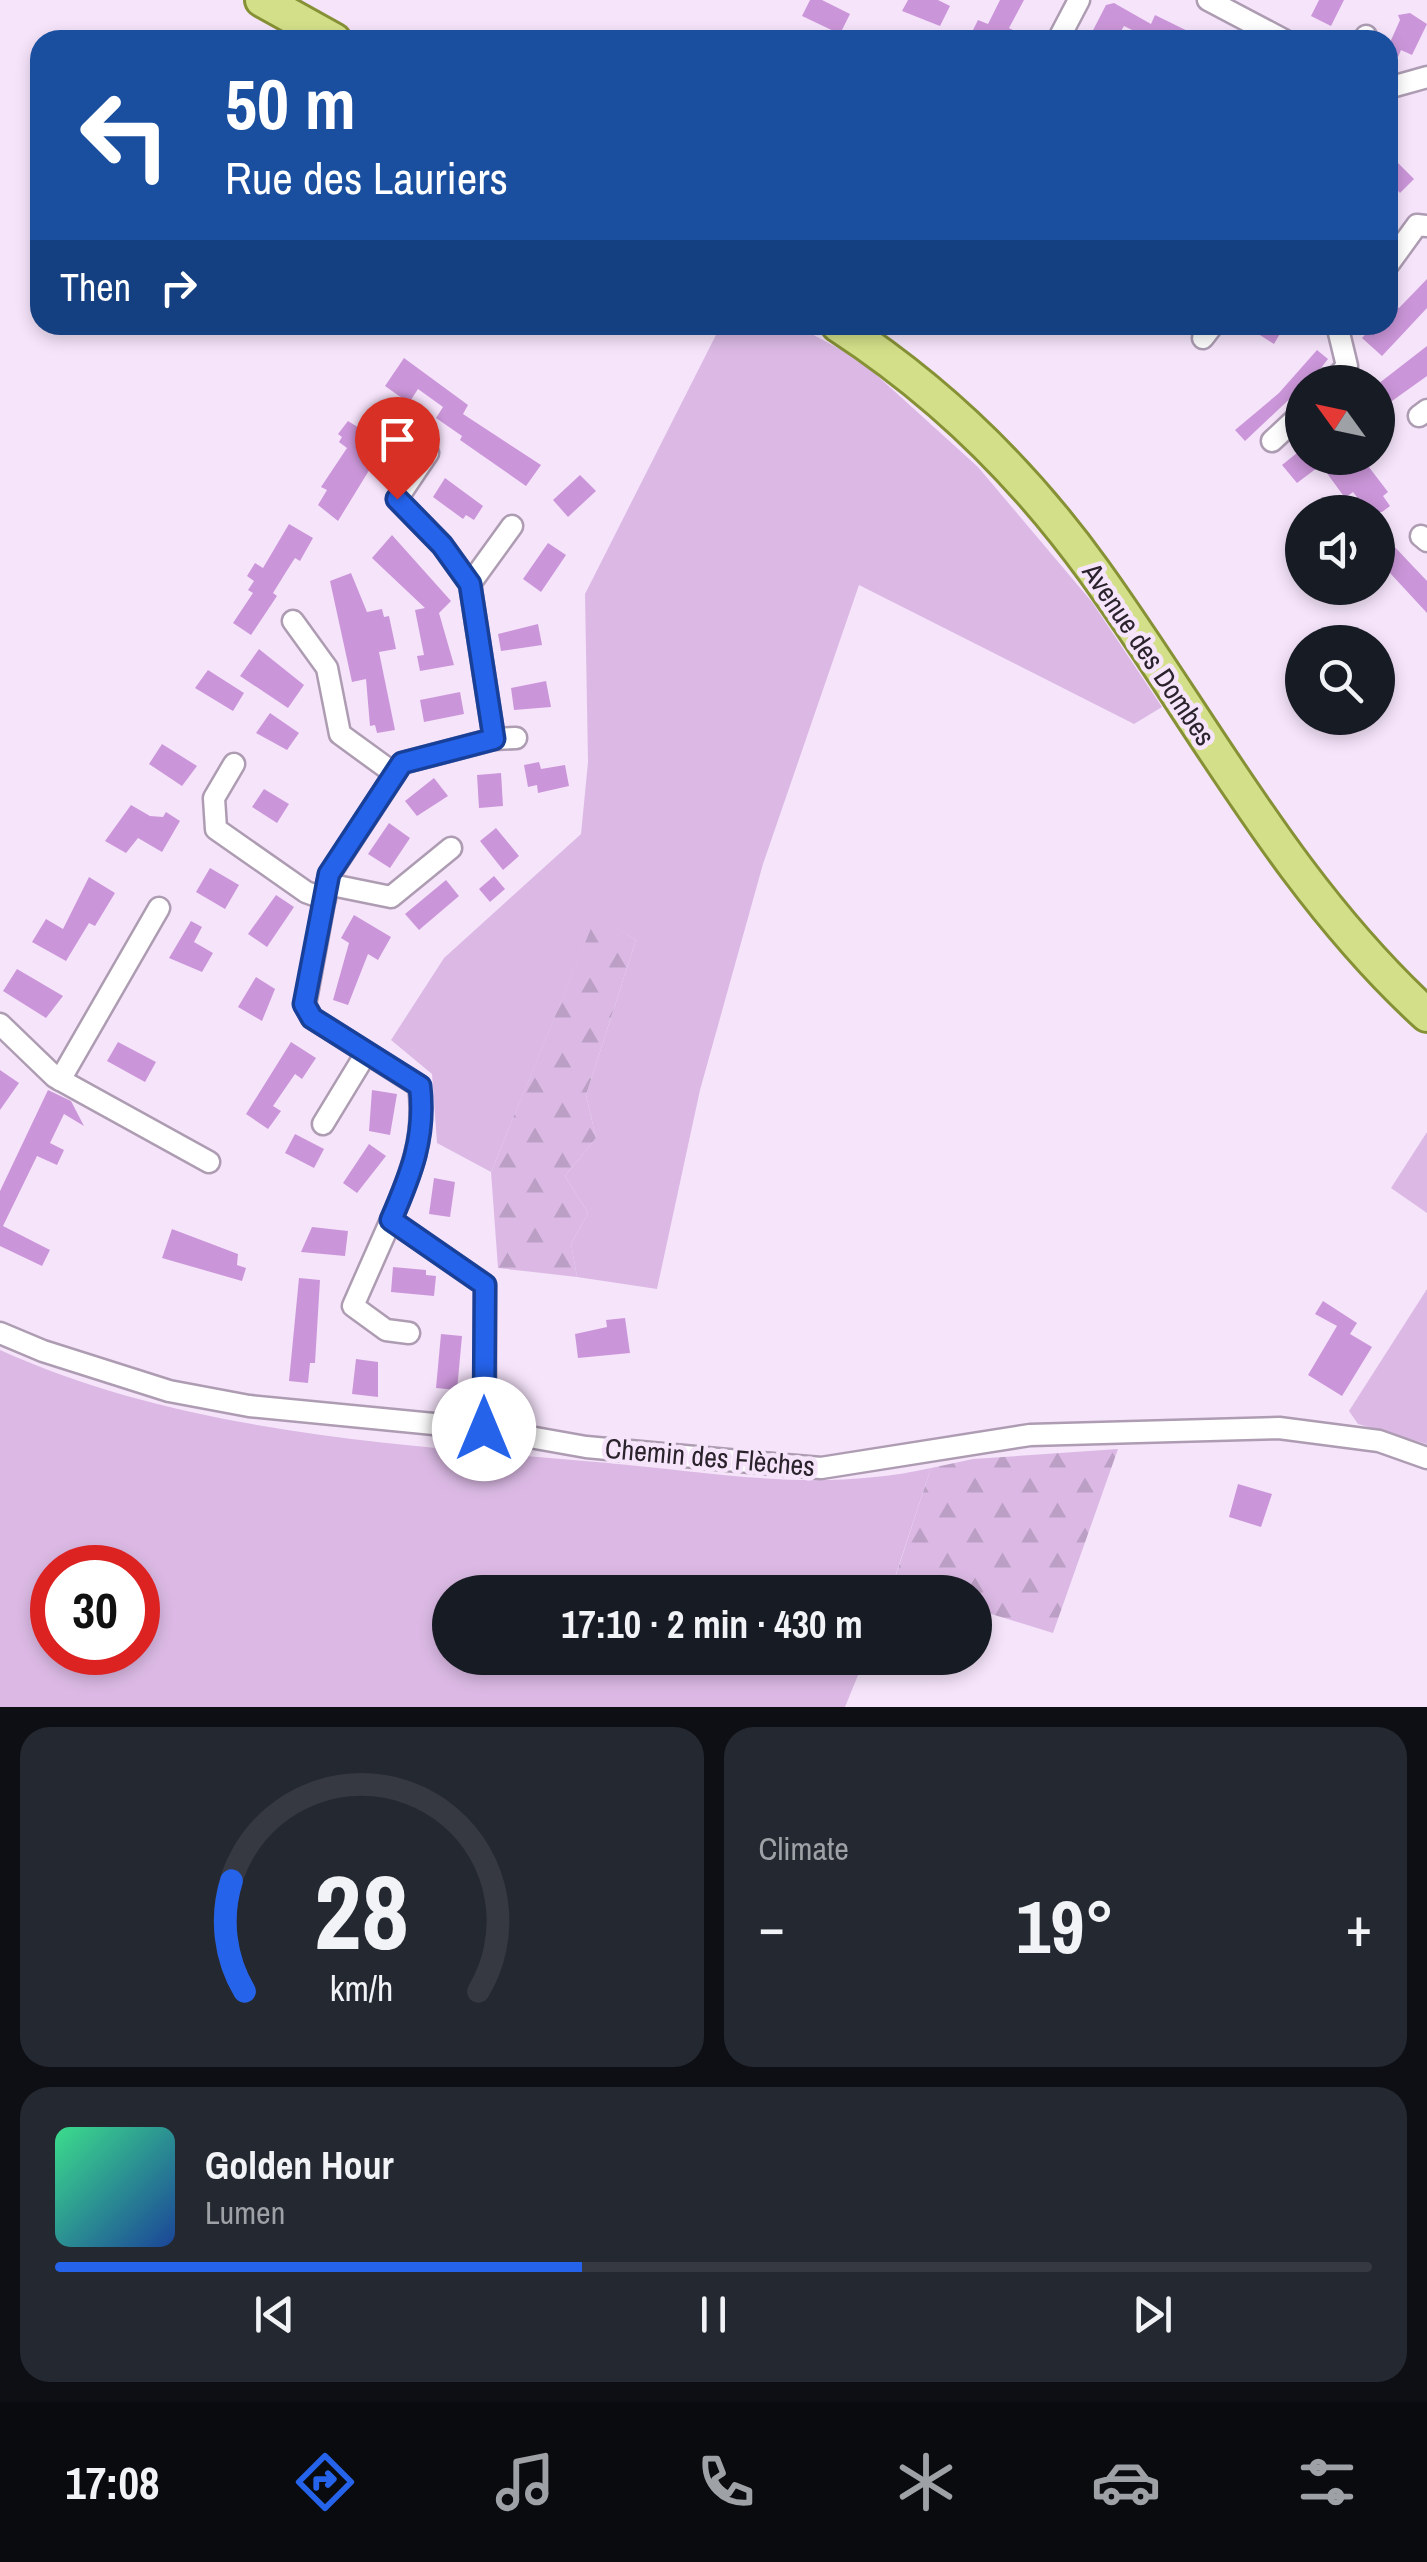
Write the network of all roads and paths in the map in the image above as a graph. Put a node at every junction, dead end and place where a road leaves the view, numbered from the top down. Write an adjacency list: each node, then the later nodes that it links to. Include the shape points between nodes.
1 (262, 0): 4 (main road)
2 (1078, 0): 5 (street)
3 (1214, 2): 6 (street)
4 (316, 30)
5 (1063, 30)
6 (1266, 30)
7 (1427, 77): 8 (street)
8 (1398, 85)
9 (1427, 226): 10 (street, via 1417,224)
10 (1398, 251)
11 (853, 335): 25 (main road, Avenue des Dombes, via 982,439 1041,503 1262,821 1350,935)
12 (1340, 335): 13 (street)
13 (1347, 365)
14 (1285, 428): 15 (street)
15 (1272, 440)
16 (428, 453): 18 (street, via 397,499)
17 (512, 526): 18 (street)
18 (470, 584): 21 (street, via 505,739 402,763)
19 (293, 621): 21 (street, via 326,668 340,734)
20 (234, 764): 23 (street, via 214,798 216,830 306,892)
21 (395, 774): 23 (street, via 329,874)
22 (452, 848): 23 (street, via 391,897)
23 (326, 892): 27 (street, via 304,1004 312,1018)
24 (159, 908): 28 (street)
25 (1427, 1015)
26 (0, 1024): 28 (street)
27 (365, 1056): 29 (street); 31 (street, via 420,1086 418,1157)
28 (60, 1080): 30 (street)
29 (323, 1124)
30 (209, 1162)
31 (391, 1220): 33 (street, via 353,1306 386,1330); 34 (street, via 485,1285)
32 (0, 1332): 34 (street, Chemin des Flèches, via 184,1394)
33 (408, 1333)
34 (484, 1429): 35 (street, Chemin des Flèches, via 586,1446 821,1468 1030,1435 1279,1428 1379,1440)
35 (1427, 1458)

